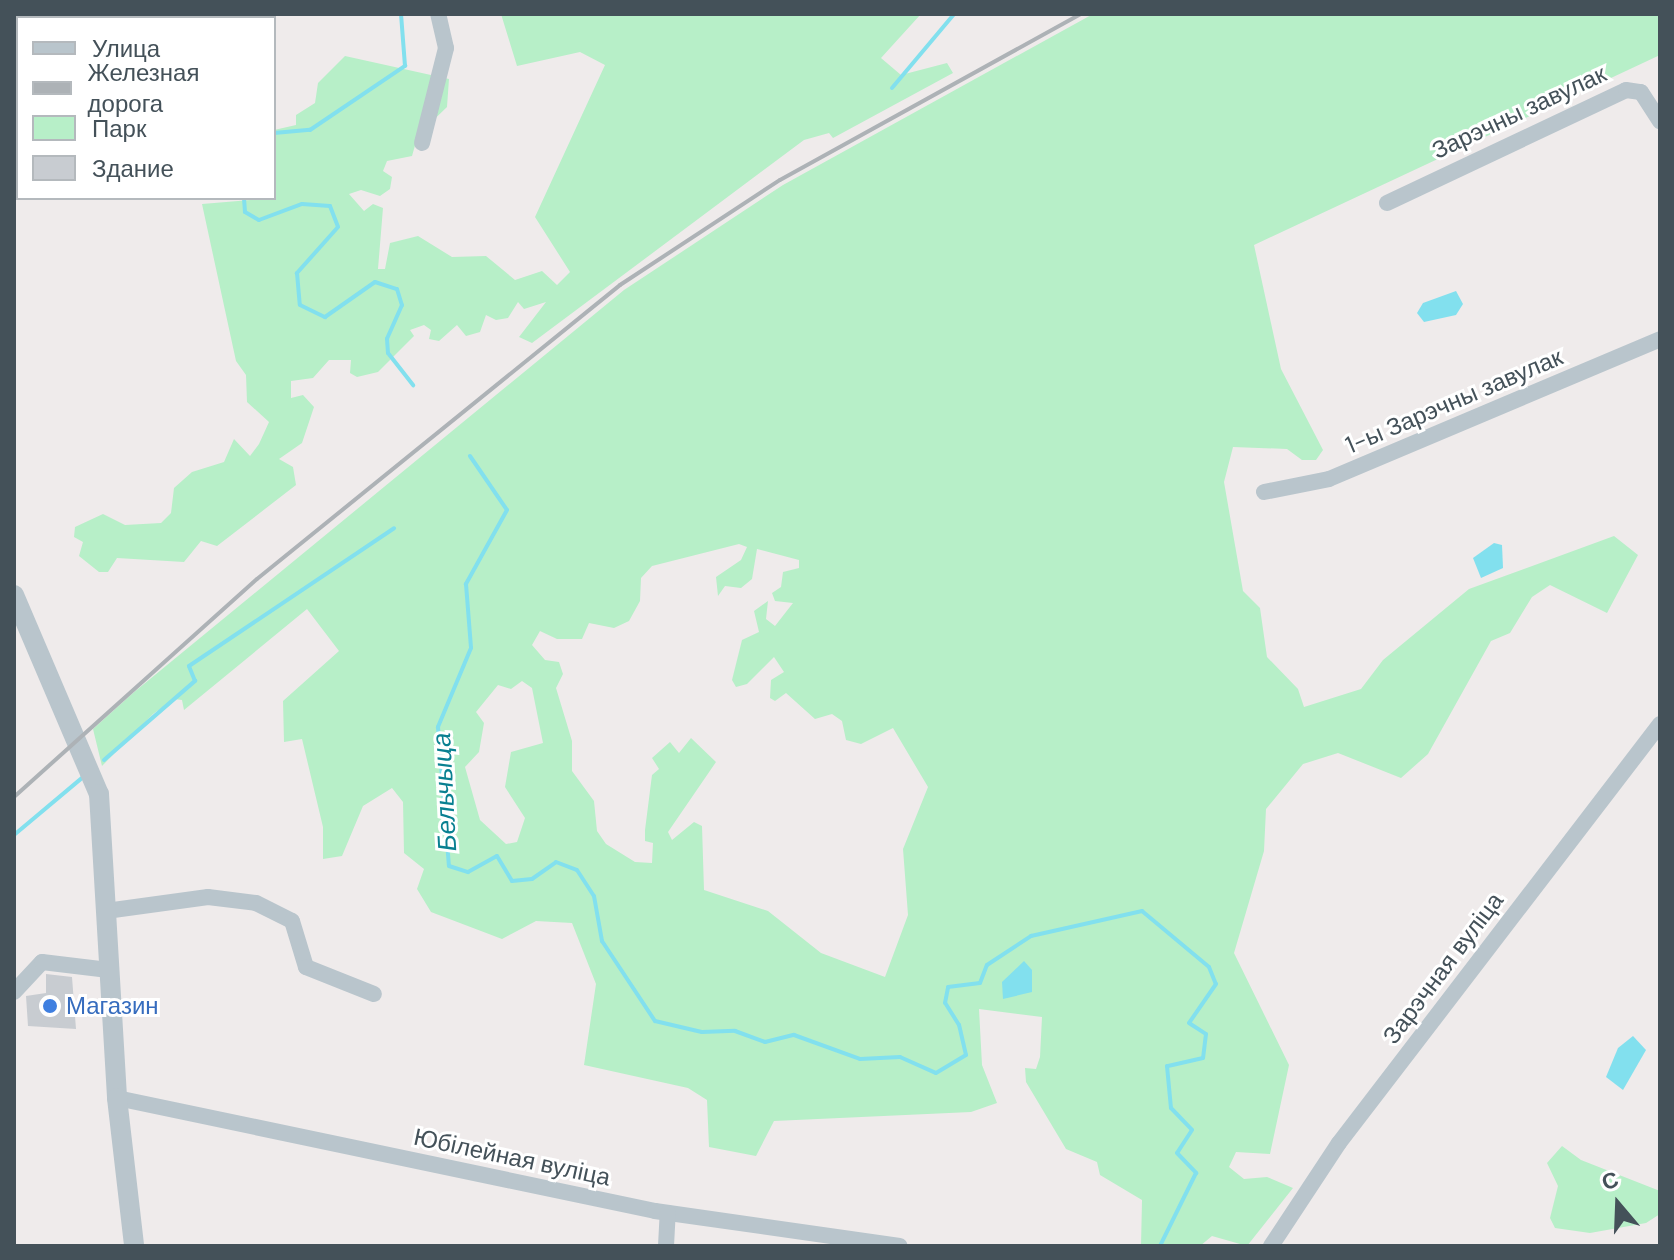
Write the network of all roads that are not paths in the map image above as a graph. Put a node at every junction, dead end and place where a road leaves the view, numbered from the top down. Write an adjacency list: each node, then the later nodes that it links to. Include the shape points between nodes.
1 (438, 14): 3 (street, via 446,48)
2 (1660, 121): 4 (street, Зарэчны завулак, via 1641,92 1626,90)
3 (422, 143)
4 (1387, 203)
5 (1660, 339): 6 (street, 1-ы Зарэчны завулак, via 1329,479)
6 (1264, 492)
7 (14, 595): 9 (street, via 93,774)
8 (1660, 724): 18 (street, Зарэчная вуліца, via 1339,1143)
9 (106, 911): 10 (street); 12 (street, via 208,897 256,903 292,921 306,967)
10 (109, 970): 11 (street, via 42,962); 13 (street)
11 (14, 992)
12 (374, 994)
13 (117, 1098): 14 (street, Юбілейная вуліца); 15 (street)
14 (668, 1213): 16 (street); 17 (street, Юбілейная вуліца)
15 (134, 1246)
16 (666, 1246)
17 (900, 1246)
18 (1271, 1246)

